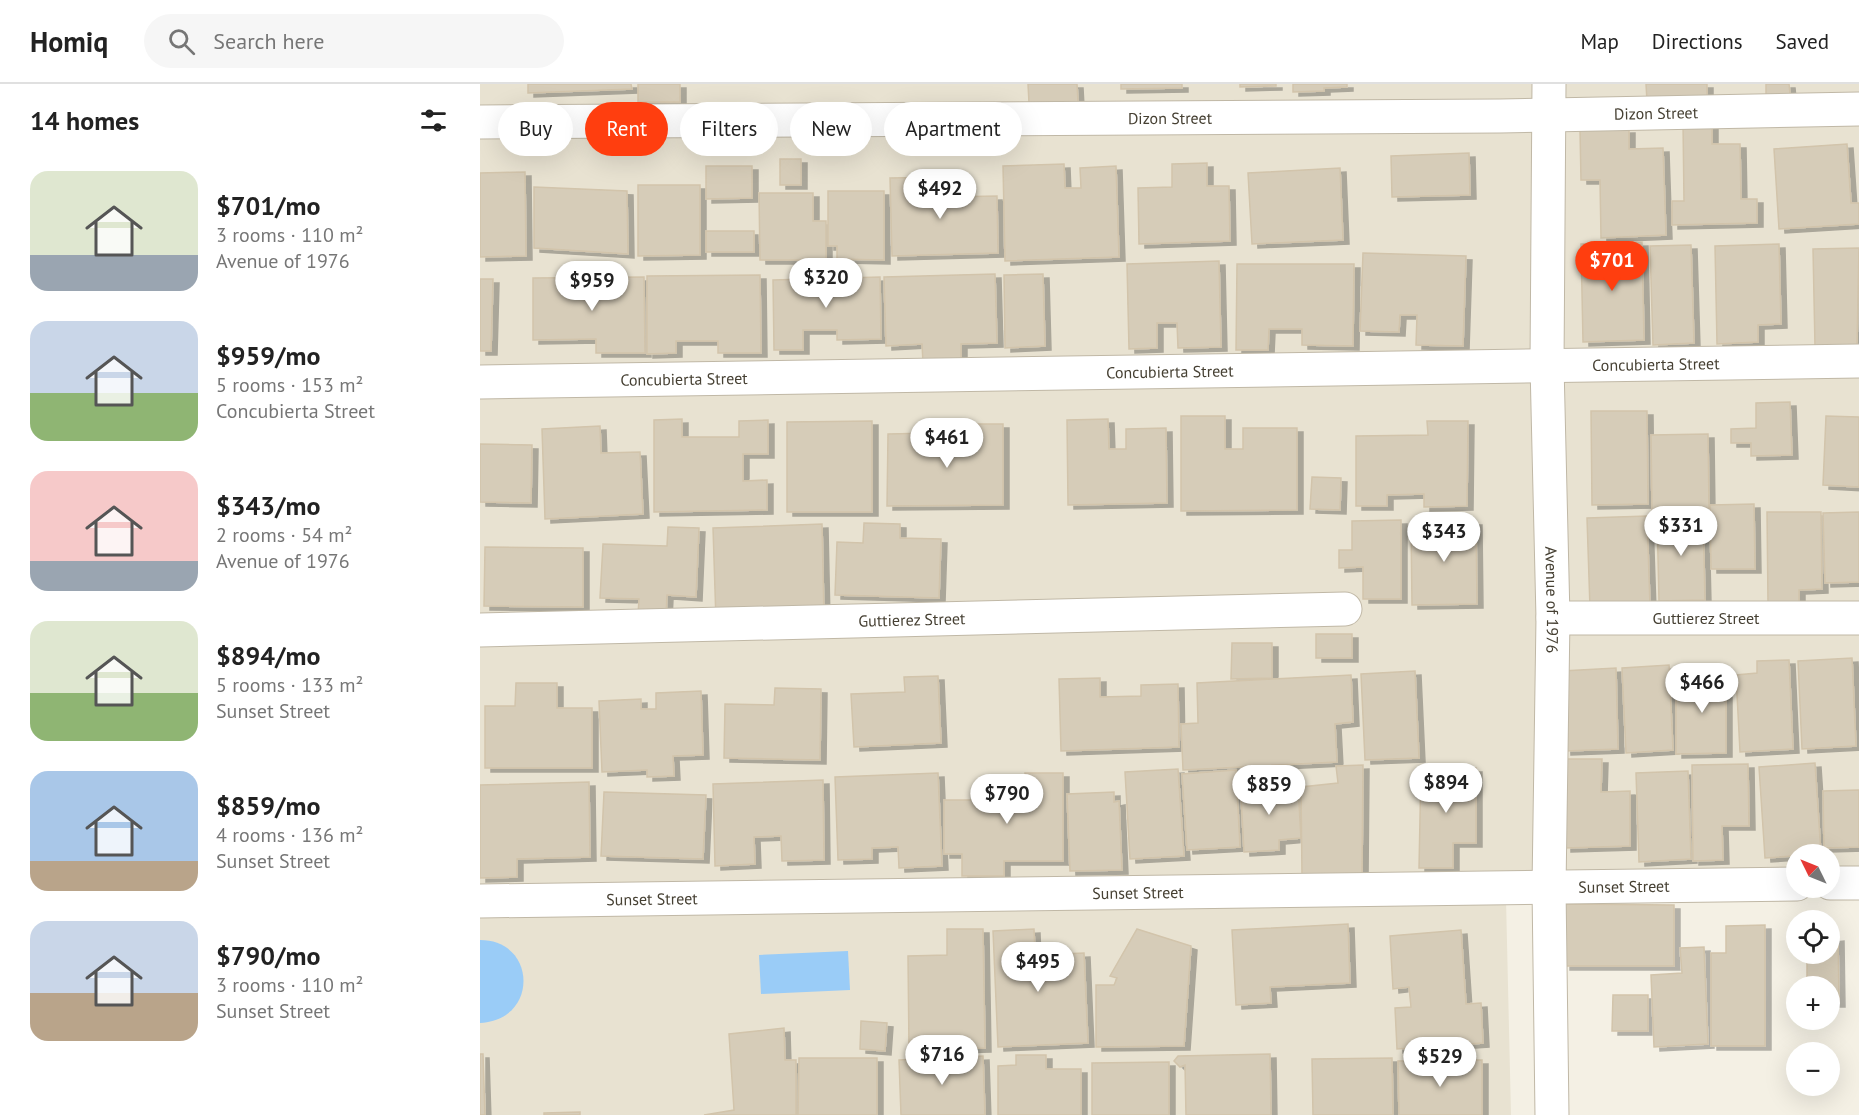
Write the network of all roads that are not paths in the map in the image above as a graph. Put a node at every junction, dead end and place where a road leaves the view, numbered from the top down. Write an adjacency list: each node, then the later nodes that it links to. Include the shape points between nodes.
1 (1549, 100): 2 (street, Dizon Street); 3 (street, Dizon Street); 5 (street, Avenue of 1976)
2 (1859, 109)
3 (480, 122)
4 (1859, 361): 5 (street, Concubierta Street)
5 (1547, 365): 6 (street, Concubierta Street); 8 (street, Avenue of 1976)
6 (480, 382)
7 (1345, 609): 10 (street, Guttierez Street)
8 (1553, 618): 9 (street, Guttierez Street); 14 (street, Avenue of 1976)
9 (1859, 618)
10 (480, 630)
11 (1840, 883): 12 (street)
12 (1859, 883)
13 (1786, 884): 14 (street, Sunset Street)
14 (1549, 888): 15 (street, Sunset Street); 16 (street, Avenue of 1976)
15 (480, 901)
16 (1552, 1115)

